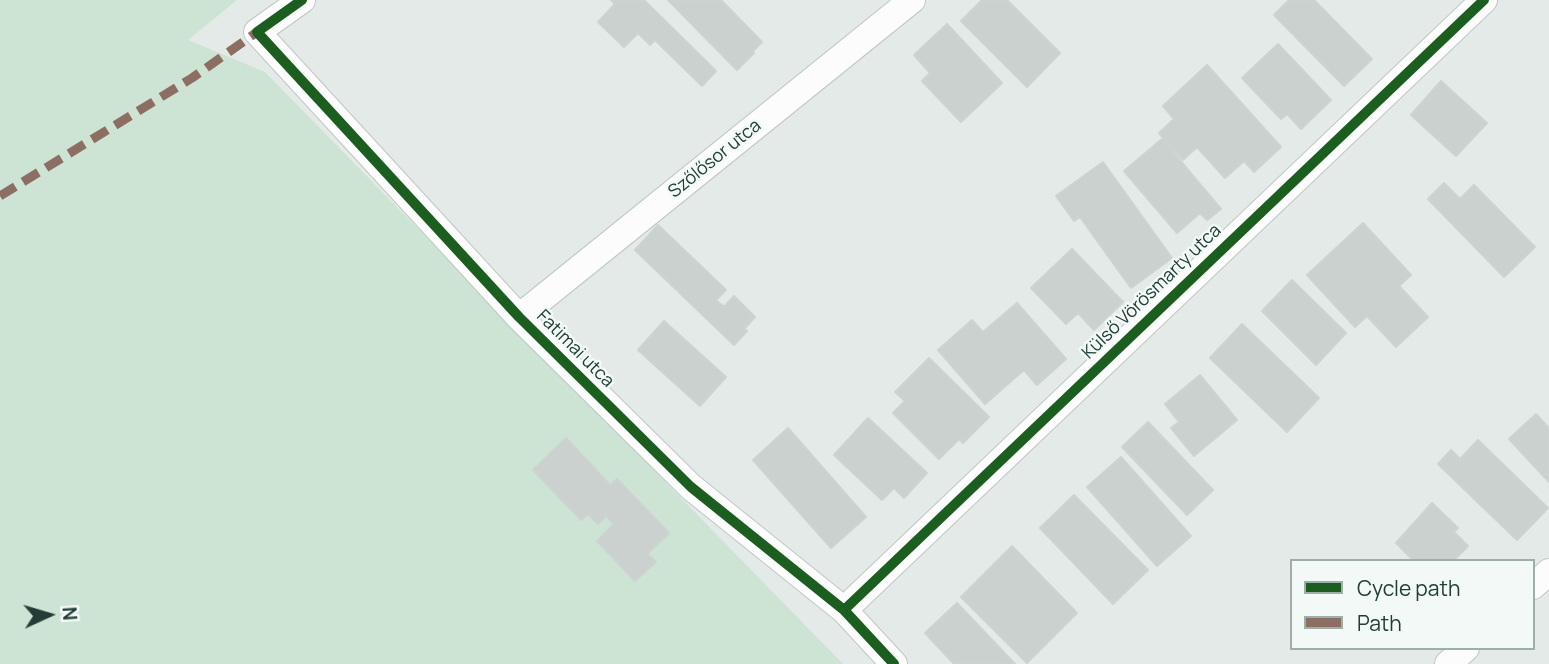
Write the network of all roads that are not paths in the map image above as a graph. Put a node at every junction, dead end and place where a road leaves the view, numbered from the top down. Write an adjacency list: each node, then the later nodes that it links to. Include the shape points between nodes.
1 (302, 0): 4 (street, Fatimai utca, via 257,32)
2 (912, 0): 4 (street, Szőlősor utca)
3 (1484, 0): 7 (street, Külső Vörösmarty utca)
4 (519, 317): 7 (street, Fatimai utca, via 691,487)
5 (1549, 572): 6 (street)
6 (1535, 584)
7 (844, 610): 9 (street, Fatimai utca)
8 (1464, 650): 10 (street)
9 (894, 664)
10 (1448, 664)

